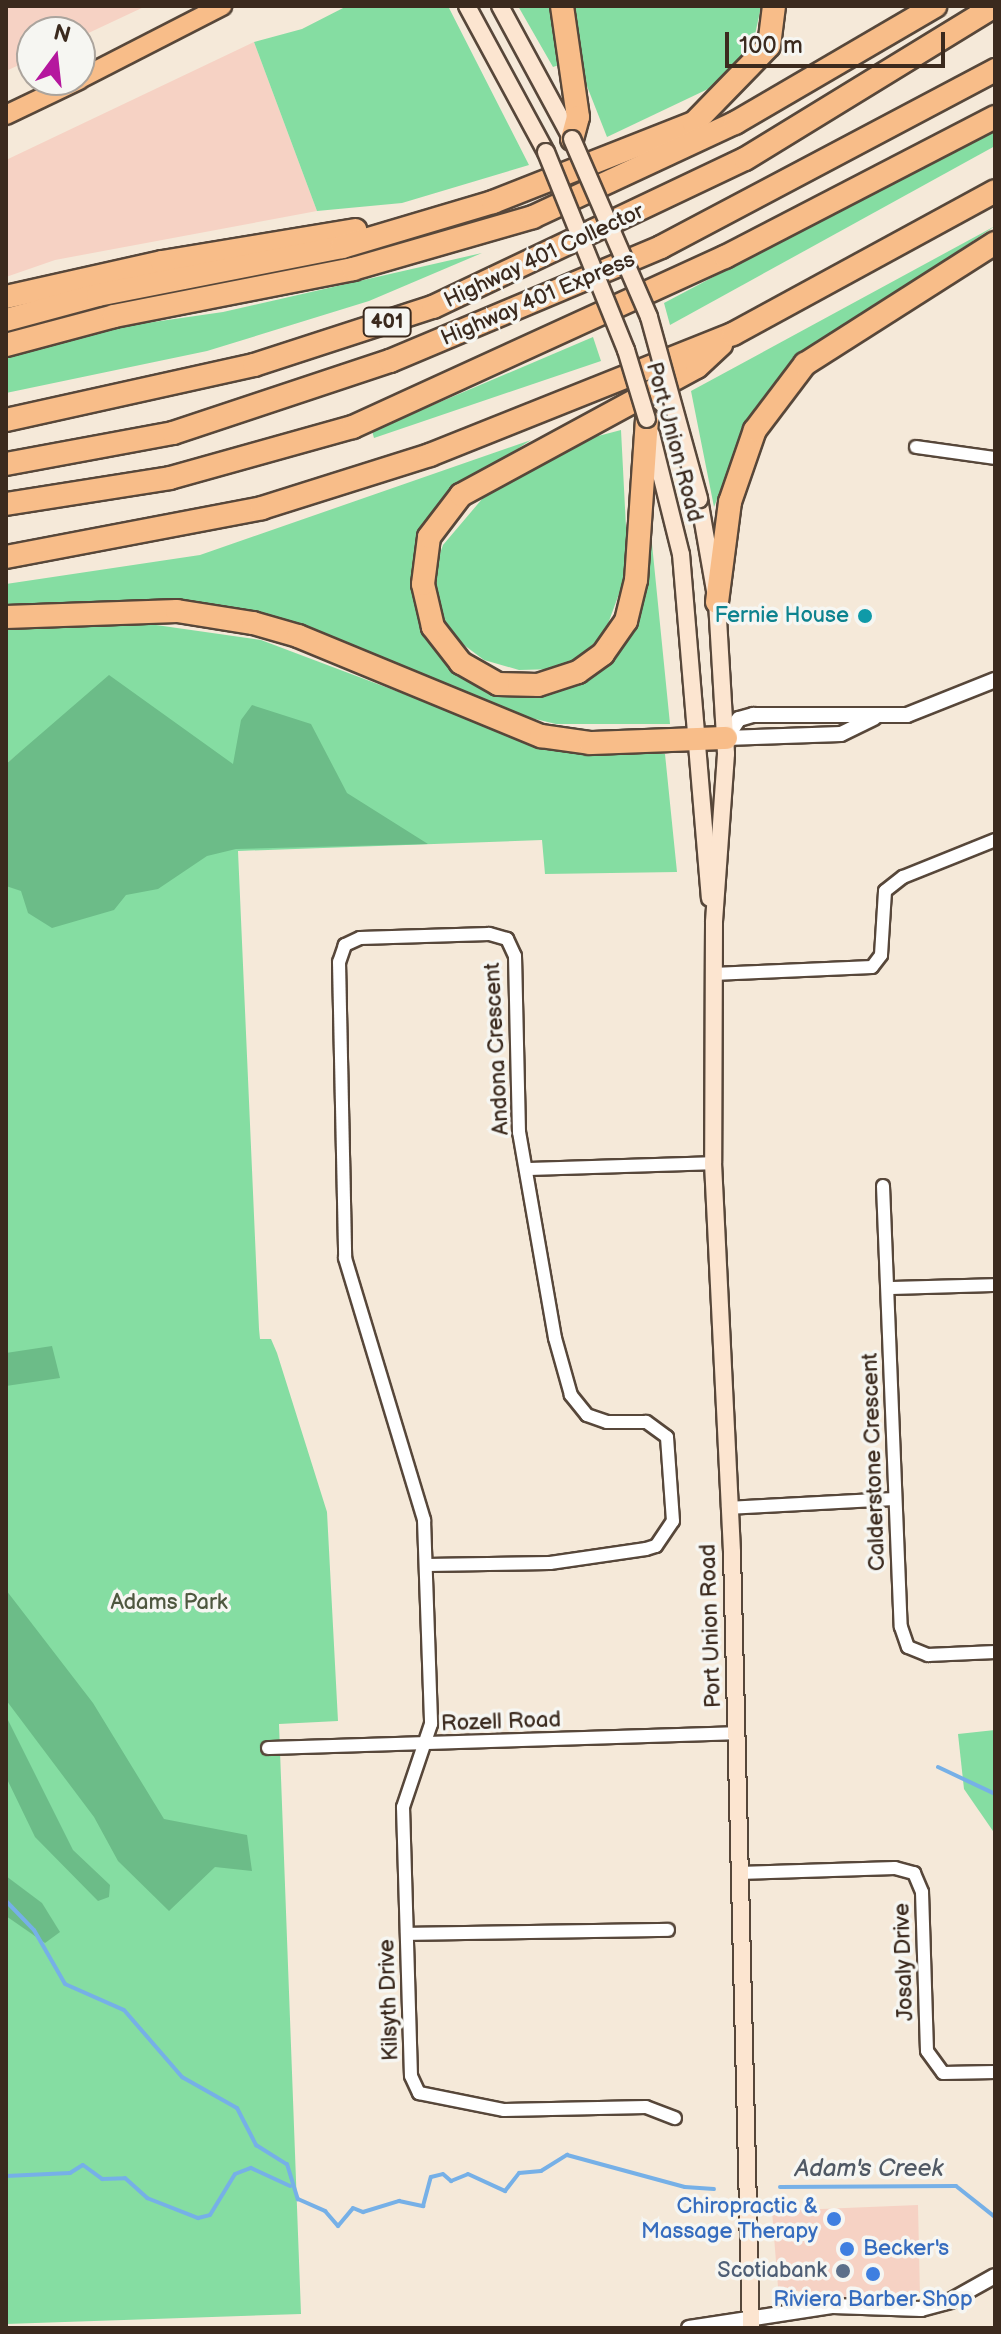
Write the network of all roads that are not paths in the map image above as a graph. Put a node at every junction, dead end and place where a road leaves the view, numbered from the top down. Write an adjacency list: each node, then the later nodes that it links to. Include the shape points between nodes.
1 (222, 6): 9 (main road)
2 (467, 6): 21 (main road, Port Union Road, bridge, via 546,152 626,350)
3 (500, 6): 13 (main road, Port Union Road)
4 (562, 6): 13 (highway, via 578,117)
5 (774, 6): 15 (highway, via 769,46 694,123)
6 (935, 6): 20 (highway, via 735,123 533,217 353,269 114,316)
7 (995, 6): 22 (highway, Highway 401 Collector / 401, via 745,159 433,307 254,365)
8 (995, 70): 25 (highway, Highway 401 Express / 401, via 661,247 390,361 173,433)
9 (96, 71)
10 (46, 96): 11 (main road)
11 (6, 115)
12 (995, 117): 26 (highway, Highway 401 Express, via 725,257 353,427 170,478)
13 (572, 139): 28 (main road, Port Union Road, bridge, via 649,317 699,499)
14 (995, 191): 19 (highway)
15 (493, 202): 17 (highway); 18 (highway, via 342,247 98,295)
16 (995, 243): 28 (highway, via 805,364 755,430 730,502)
17 (6, 297)
18 (6, 320)
19 (733, 334): 21 (highway, via 697,367 461,495 429,537 423,584 433,627 461,663 498,684 538,685 578,672 603,654 626,621 646,493); 27 (highway, via 430,455 262,508)
20 (6, 345)
21 (647, 419): 33 (main road, Port Union Road, via 681,554)
22 (6, 420)
23 (916, 447): 24 (street)
24 (995, 458)
25 (6, 464)
26 (6, 504)
27 (11, 557)
28 (717, 602): 32 (main road, Port Union Road)
29 (6, 617): 33 (highway, via 177,611 253,623 298,636 541,736 590,743)
30 (995, 680): 31 (street, via 907,715)
31 (875, 718): 32 (street, via 841,734); 32 (street, via 753,715 739,719)
32 (726, 738): 33 (highway); 35 (main road, Port Union Road)
33 (696, 741): 35 (main road, Port Union Road)
34 (995, 840): 36 (street, via 903,877 885,891 881,955 872,967)
35 (714, 923): 36 (main road, Port Union Road)
36 (713, 974): 37 (main road, Port Union Road)
37 (713, 1163): 38 (street); 43 (main road, Port Union Road)
38 (527, 1169): 44 (street, Andona Crescent, via 555,1338 571,1395 587,1415 607,1422 646,1422 667,1437 673,1521 669,1531 646,1549 550,1563); 44 (street, Andona Crescent, via 519,1132 515,956 507,939 489,934 374,938 345,945 339,962 345,1258 423,1512)
39 (883, 1186): 41 (street, Calderstone Crescent)
40 (995, 1285): 41 (street)
41 (889, 1288): 42 (street, Calderstone Crescent)
42 (893, 1499): 43 (street); 45 (street, Calderstone Crescent, via 901,1627 908,1647 928,1655)
43 (728, 1508): 46 (main road, Port Union Road)
44 (427, 1565): 47 (street, Andona Crescent, via 431,1724)
45 (995, 1652)
46 (736, 1733): 47 (street, Rozell Road); 49 (main road, Port Union Road)
47 (425, 1744): 48 (street, Rozell Road); 51 (street, Kilsyth Drive, via 403,1807)
48 (268, 1748)
49 (739, 1873): 52 (street, Josaly Drive, via 895,1868 914,1873 922,1892 927,2051 943,2073); 55 (main road, Port Union Road)
50 (668, 1930): 51 (street)
51 (407, 1934): 53 (street, Kilsyth Drive, via 411,2076 419,2093 504,2110 646,2107)
52 (995, 2072)
53 (675, 2118)
54 (995, 2276): 55 (street, via 950,2301 921,2309 833,2306)
55 (751, 2322): 56 (street)
56 (689, 2328)

